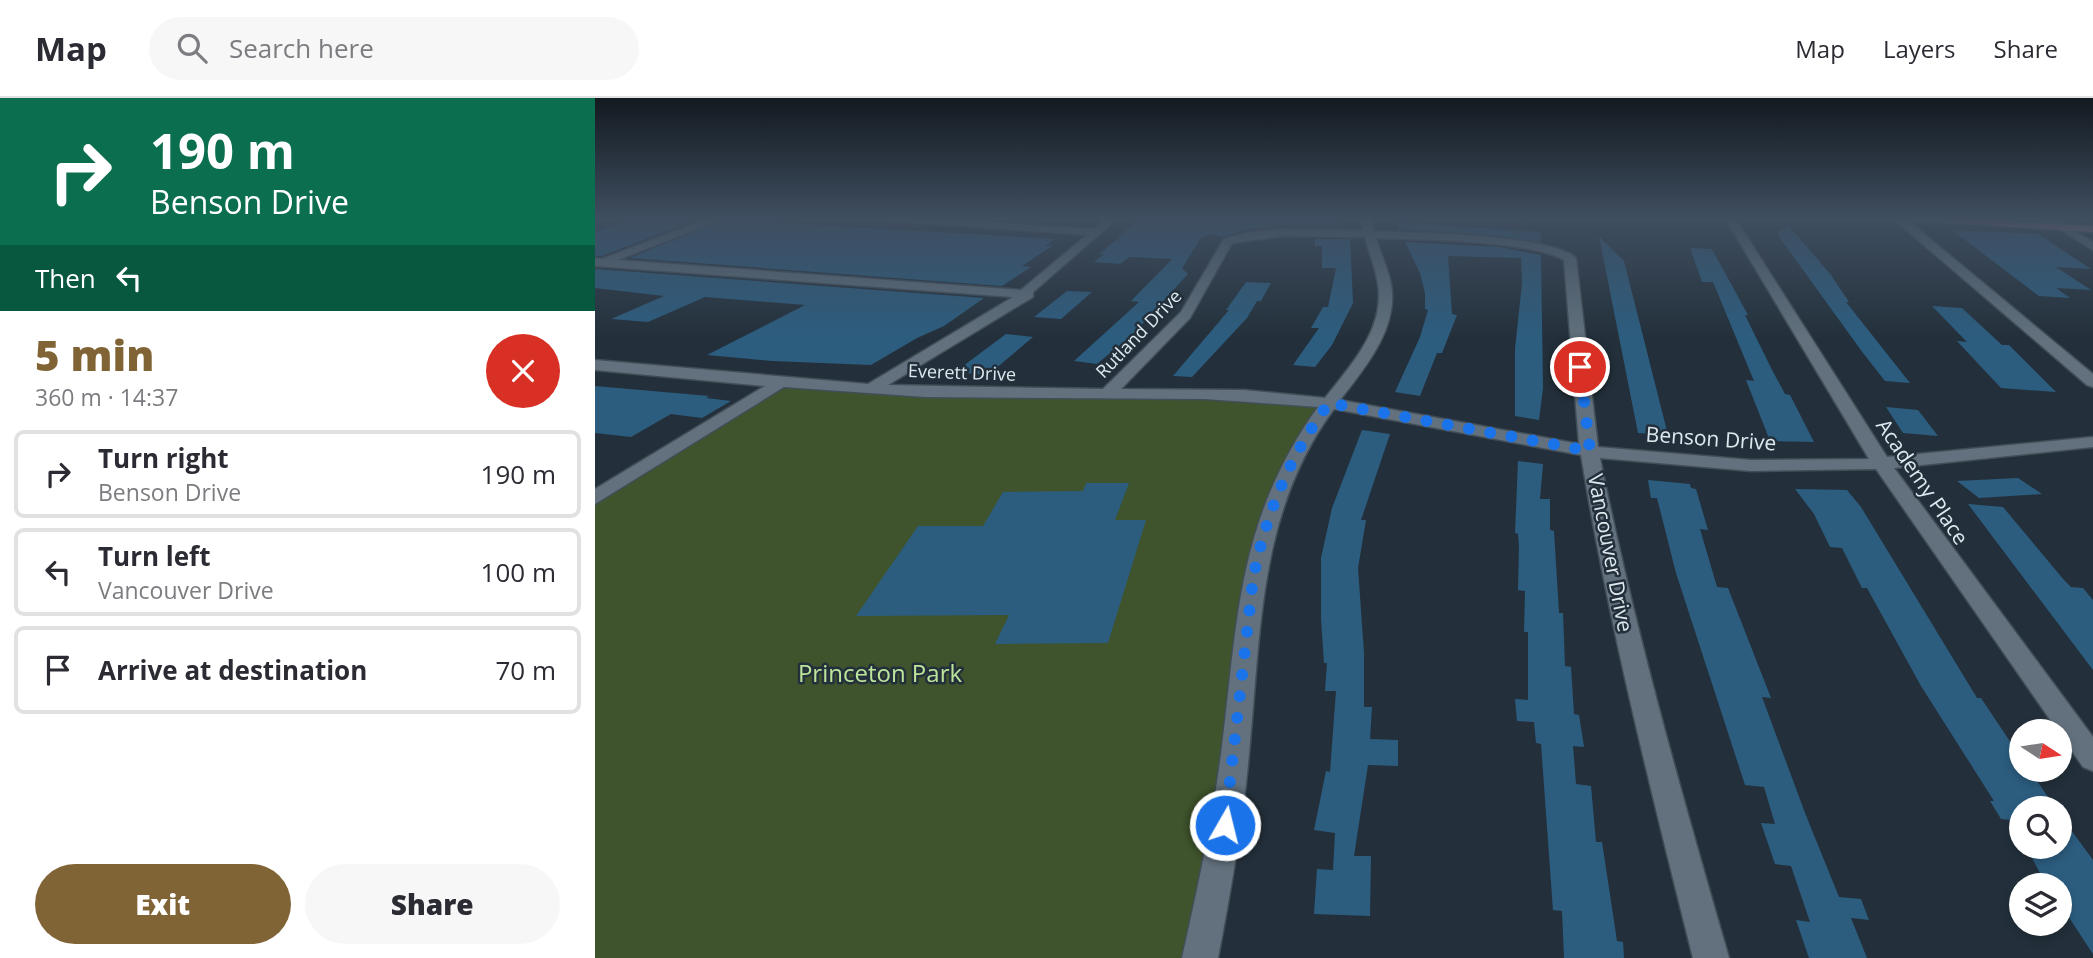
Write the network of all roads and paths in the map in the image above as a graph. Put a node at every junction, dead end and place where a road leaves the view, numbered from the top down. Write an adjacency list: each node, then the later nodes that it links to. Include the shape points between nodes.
1 (614, 258): 8 (street)
2 (1065, 258): 9 (street)
3 (1218, 258): 14 (street, Rutland Drive, via 1192,306)
4 (1377, 258): 15 (street, via 1385,288 1382,322 1360,363)
5 (1570, 258): 17 (street, Vancouver Drive)
6 (1755, 258): 18 (street, Academy Place)
7 (1943, 258): 12 (street)
8 (596, 265): 9 (street)
9 (1023, 297): 13 (street)
10 (595, 365): 11 (street, Everett Drive)
11 (782, 382): 13 (street, Everett Drive); 19 (street)
12 (2093, 382)
13 (871, 389): 14 (street, Everett Drive)
14 (1107, 394): 15 (street, Everett Drive, via 1237,395)
15 (1329, 403): 17 (street, Benson Drive); 21 (street, via 1287,470 1261,544 1253,579 1235,756)
16 (2093, 442): 18 (street, Benson Drive)
17 (1590, 451): 18 (street, Benson Drive, via 1742,466); 22 (street, Vancouver Drive, via 1631,658)
18 (1882, 466): 20 (street, Academy Place)
19 (595, 498)
20 (2093, 759)
21 (1200, 958)
22 (1711, 958)

